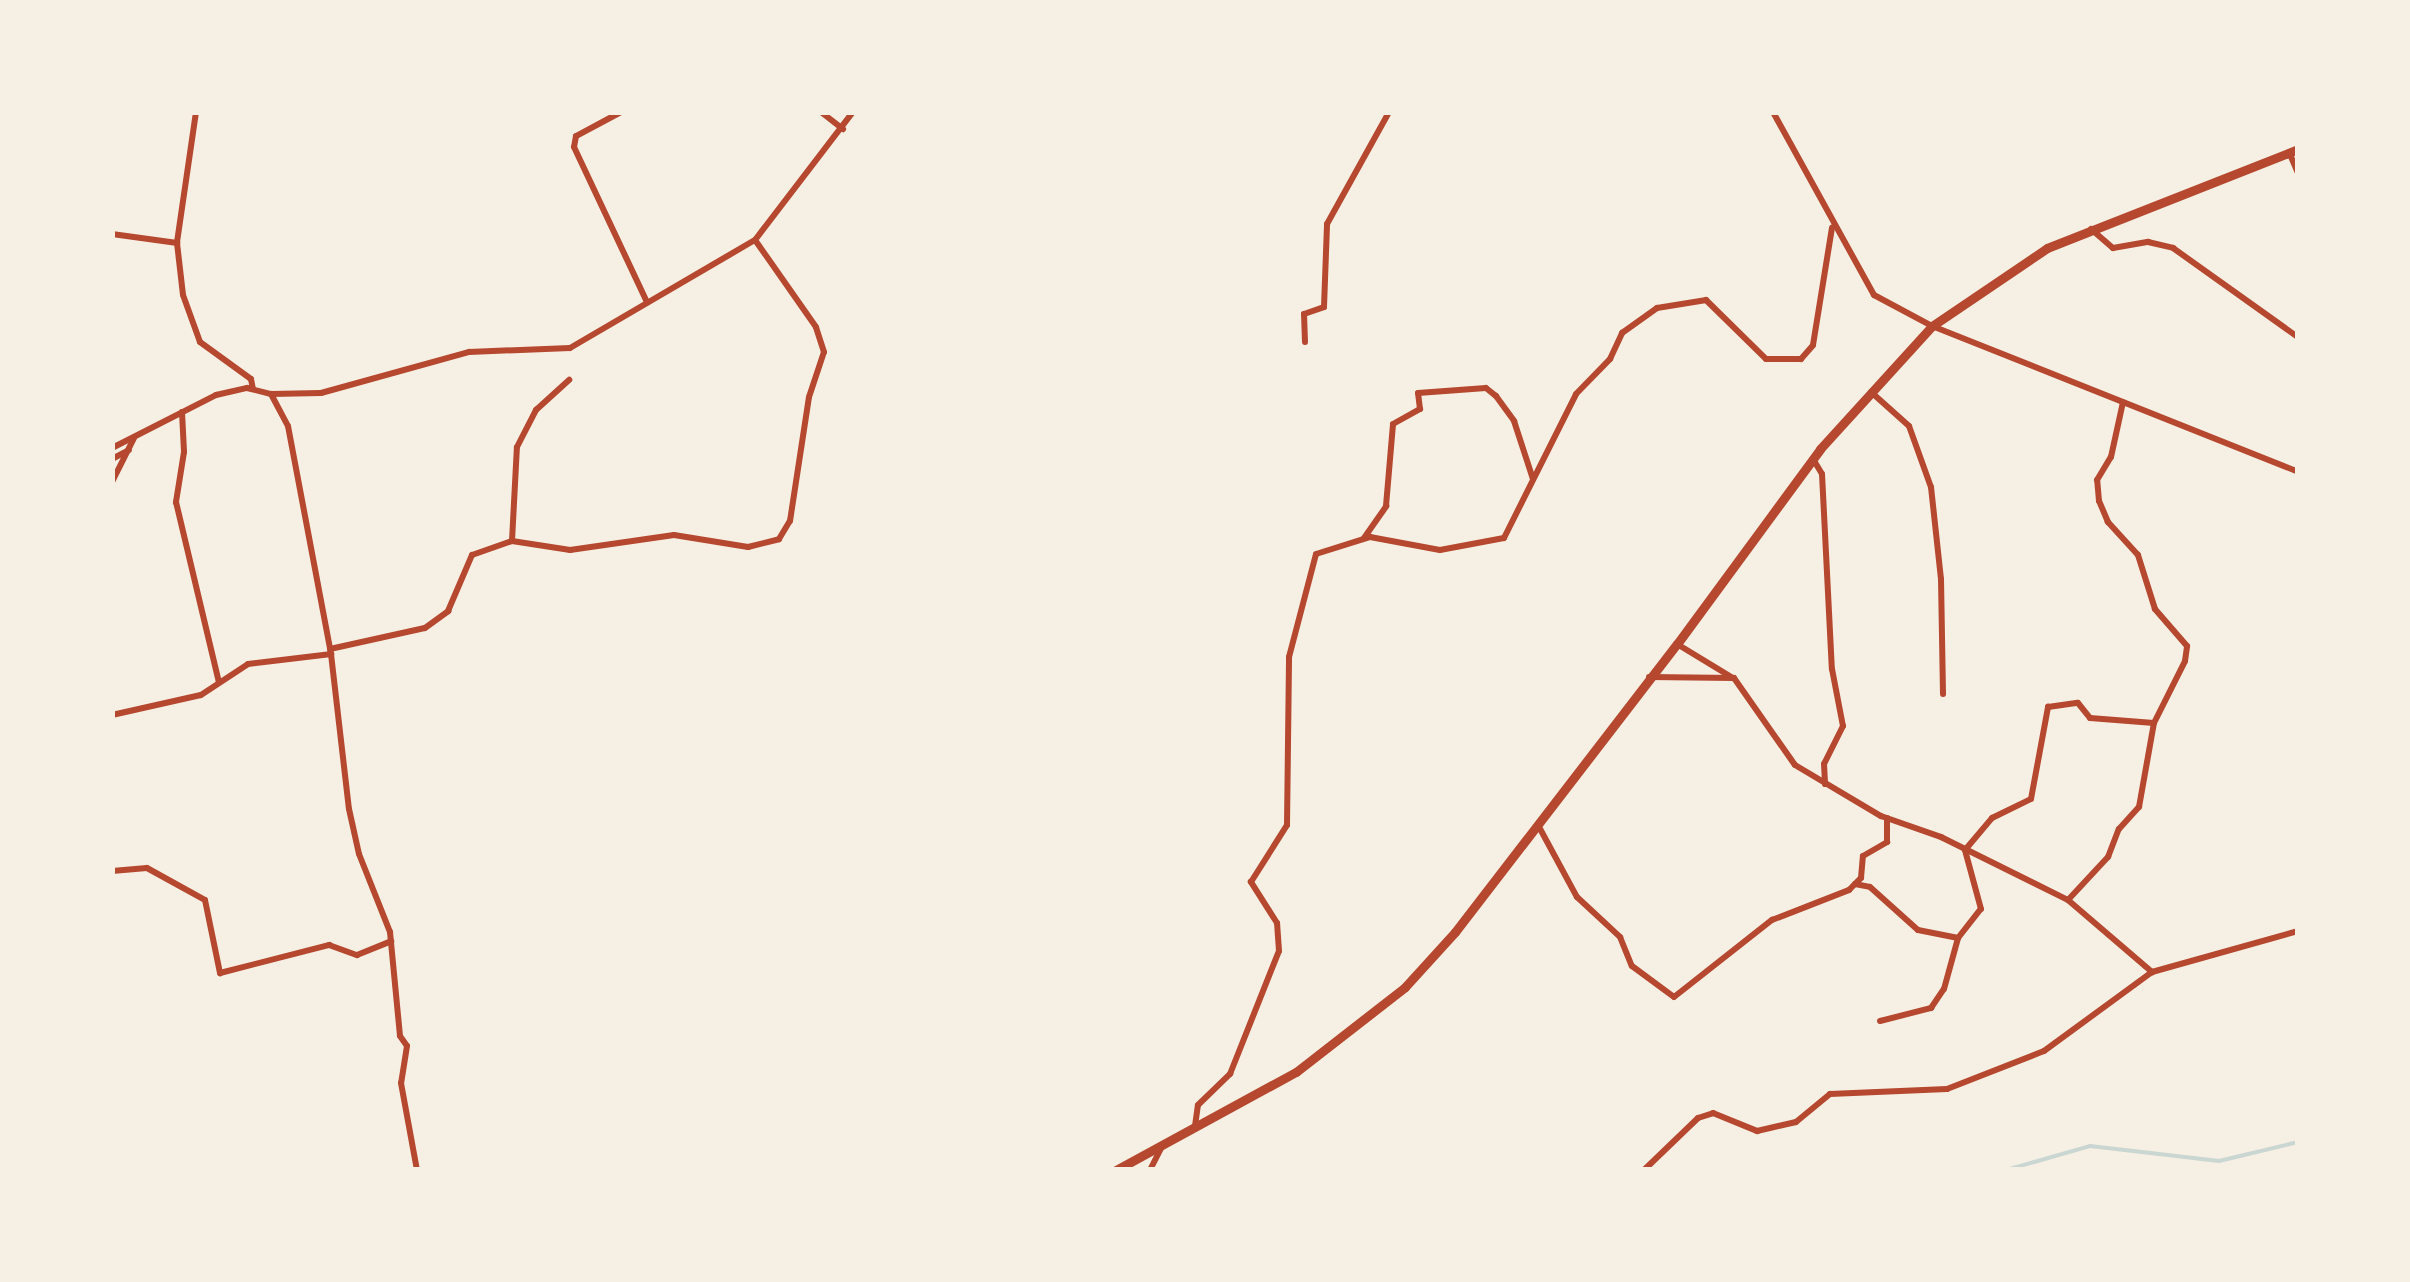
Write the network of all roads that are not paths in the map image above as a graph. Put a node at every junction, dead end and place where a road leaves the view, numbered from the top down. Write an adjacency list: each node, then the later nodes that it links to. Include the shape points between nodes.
1 (196, 112): 14 (street)
2 (621, 112): 15 (street, via 576,136 574,147)
3 (821, 112): 7 (street)
4 (854, 112): 7 (street)
5 (1389, 112): 18 (street, via 1327,224 1324,307 1304,314)
6 (1773, 112): 10 (street)
7 (843, 130): 13 (street)
8 (2294, 150): 9 (street); 11 (street)
9 (2298, 173)
10 (1832, 228): 16 (street, via 1874,295); 31 (street, via 1813,345 1800,359 1766,359 1706,300 1657,308 1622,333 1610,359 1576,394)
11 (2090, 228): 16 (street, via 2048,248); 17 (street, via 2113,248 2148,242 2174,248)
12 (112, 234): 14 (street)
13 (755, 240): 15 (street); 34 (street, via 816,328 824,352 809,396 790,521 779,540 748,547 674,535 570,550)
14 (176, 242): 20 (street, via 182,295 200,342 251,379)
15 (647, 302): 22 (street, via 570,348 469,352 321,392)
16 (1932, 326): 21 (street); 23 (street)
17 (2298, 337)
18 (1305, 342)
19 (569, 380): 34 (street, via 536,410 517,447)
20 (253, 390): 22 (street); 24 (street, via 216,396)
21 (1871, 392): 29 (street); 40 (street, via 1909,426 1931,487 1941,568)
22 (271, 394): 36 (street, via 288,426 306,501)
23 (2122, 402): 30 (street); 42 (street, via 2112,456 2098,480 2099,501 2138,555 2154,609 2187,646)
24 (182, 412): 25 (street); 39 (street, via 176,502)
25 (136, 434): 26 (street); 27 (street)
26 (112, 448)
27 (128, 450): 28 (street); 32 (street)
28 (112, 459)
29 (1813, 459): 35 (street); 43 (street, via 1822,474 1832,668 1843,726 1824,764)
30 (2298, 472)
31 (1533, 480): 33 (street, via 1504,538 1440,550); 33 (street, via 1514,421 1486,388 1418,393 1420,409 1394,424 1386,506)
32 (112, 482)
33 (1363, 539): 55 (street, via 1316,554 1288,657 1287,824 1251,882 1277,923 1280,951 1230,1074 1198,1105)
34 (512, 541): 36 (street, via 472,555 448,611 424,628)
35 (1677, 644): 37 (street); 38 (street)
36 (331, 652): 39 (street, via 248,664); 52 (street, via 352,824)
37 (1648, 676): 38 (street); 45 (street)
38 (1734, 678): 43 (street, via 1774,743)
39 (219, 682): 41 (street, via 185,700)
40 (1943, 694)
41 (112, 715)
42 (2154, 722): 46 (street, via 2090,718 2078,703 2048,707 2031,799 1992,818); 49 (street, via 2139,807 2108,856)
43 (1825, 786): 44 (street)
44 (1887, 818): 46 (street); 48 (street, via 1887,842 1863,856)
45 (1537, 824): 48 (street, via 1577,897 1620,937 1632,966 1674,997 1772,920); 55 (street, via 1405,988 1296,1072)
46 (1965, 850): 49 (street); 51 (street, via 1981,909)
47 (112, 871): 52 (street, via 147,868 205,900 220,973 329,946 357,955)
48 (1855, 884): 51 (street, via 1870,887 1918,930)
49 (2068, 900): 53 (street)
50 (2298, 931): 53 (street)
51 (1958, 938): 54 (street, via 1931,1008)
52 (392, 941): 57 (street, via 407,1046 401,1083)
53 (2152, 972): 60 (street, via 2044,1051 1947,1088 1830,1094 1796,1122 1757,1132 1712,1113 1698,1118)
54 (1880, 1020)
55 (1194, 1130): 56 (street)
56 (1162, 1146): 58 (street); 59 (street)
57 (417, 1170)
58 (1116, 1170)
59 (1150, 1170)
60 (1644, 1170)

